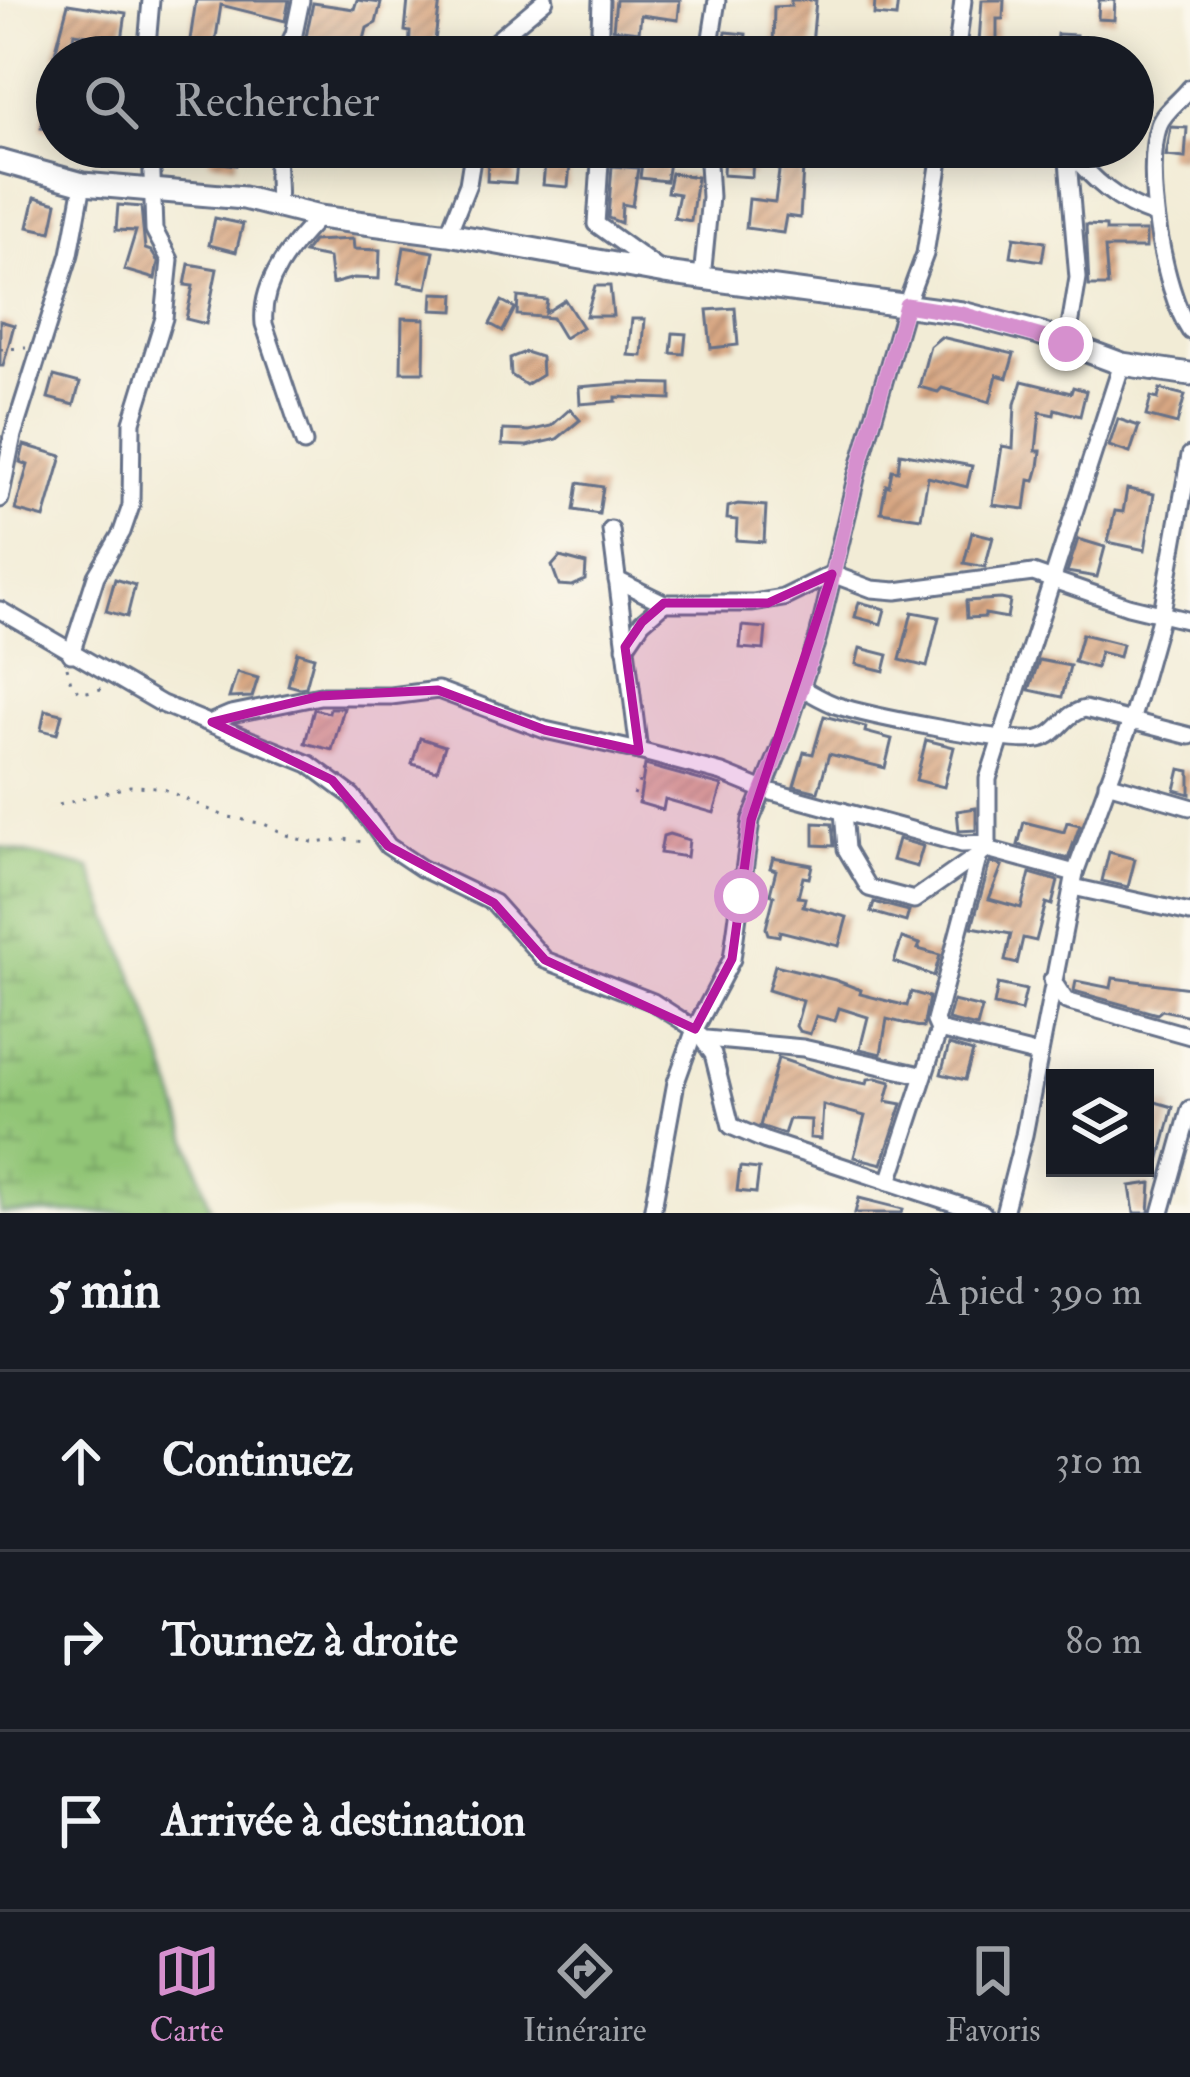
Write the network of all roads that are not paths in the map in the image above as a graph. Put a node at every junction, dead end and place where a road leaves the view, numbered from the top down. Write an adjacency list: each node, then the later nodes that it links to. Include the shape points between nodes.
1 (151, 0): 7 (street)
2 (301, 0): 8 (street)
3 (545, 0): 9 (street)
4 (601, 0): 10 (street)
5 (717, 0): 11 (street)
6 (963, 0): 12 (street)
7 (148, 36)
8 (292, 36)
9 (502, 36)
10 (600, 36)
11 (711, 36)
12 (959, 36)
13 (1190, 88): 27 (street, via 1160,122)
14 (10, 164): 23 (street); 24 (street)
15 (152, 168): 25 (street)
16 (277, 168): 26 (street)
17 (471, 168): 29 (street)
18 (600, 168): 30 (street, via 596,224)
19 (708, 168): 31 (street)
20 (939, 168): 32 (street, via 925,254)
21 (1068, 168): 34 (street, via 1078,278)
22 (1084, 168): 27 (street, via 1100,186)
23 (0, 179)
24 (83, 184): 25 (street); 37 (street, via 70,254)
25 (153, 193): 26 (street); 50 (street, via 154,230 170,260 164,318 132,422 131,506 96,576)
26 (278, 206): 28 (street)
27 (1155, 215): 33 (street)
28 (319, 217): 29 (street); 38 (street, via 286,256 262,304)
29 (448, 234): 30 (street)
30 (665, 273): 31 (street)
31 (701, 278): 32 (street)
32 (906, 305): 34 (street); 42 (street)
33 (1190, 331)
34 (1066, 344): 35 (street)
35 (1122, 364): 36 (street); 43 (street)
36 (1190, 374)
37 (7, 439): 40 (street)
38 (304, 443)
39 (1190, 455): 47 (street)
40 (0, 499)
41 (611, 530): 44 (street)
42 (832, 574): 43 (street, via 896,591 1012,573); 45 (street, via 767,603); 51 (street)
43 (1053, 578): 47 (street); 55 (street)
44 (617, 580): 45 (street); 49 (street)
45 (664, 603): 49 (street)
46 (0, 610): 50 (street)
47 (1162, 613): 48 (street); 52 (street)
48 (1190, 620)
49 (625, 647): 56 (street)
50 (71, 654): 53 (street)
51 (801, 687): 55 (street, via 837,706); 58 (street)
52 (1132, 718): 54 (street); 55 (street, via 1077,710 1040,739); 57 (street)
53 (212, 722): 56 (street, via 320,696 438,690 545,730); 66 (street, via 332,780 388,846 494,903 558,968 634,993)
54 (1190, 736)
55 (1004, 738): 60 (street, via 988,778 988,843 962,844)
56 (644, 752): 58 (street)
57 (1107, 783): 59 (street); 62 (street)
58 (761, 789): 60 (street); 66 (street, via 732,959)
59 (1190, 807)
60 (843, 811): 61 (street, via 846,849 869,888 914,900)
61 (979, 855): 62 (street, via 987,849); 65 (street, via 934,1021)
62 (1074, 880): 63 (street); 64 (street)
63 (1190, 913)
64 (1052, 980): 67 (street, via 1066,1001); 68 (street)
65 (939, 1030): 68 (street); 69 (street)
66 (701, 1034): 69 (street); 71 (street, via 731,1126); 72 (street, via 676,1082)
67 (1190, 1036)
68 (1039, 1055): 74 (street)
69 (921, 1075): 71 (street)
70 (1190, 1109): 75 (street)
71 (889, 1182): 73 (street)
72 (652, 1213)
73 (983, 1213)
74 (1004, 1213)
75 (1161, 1213)

